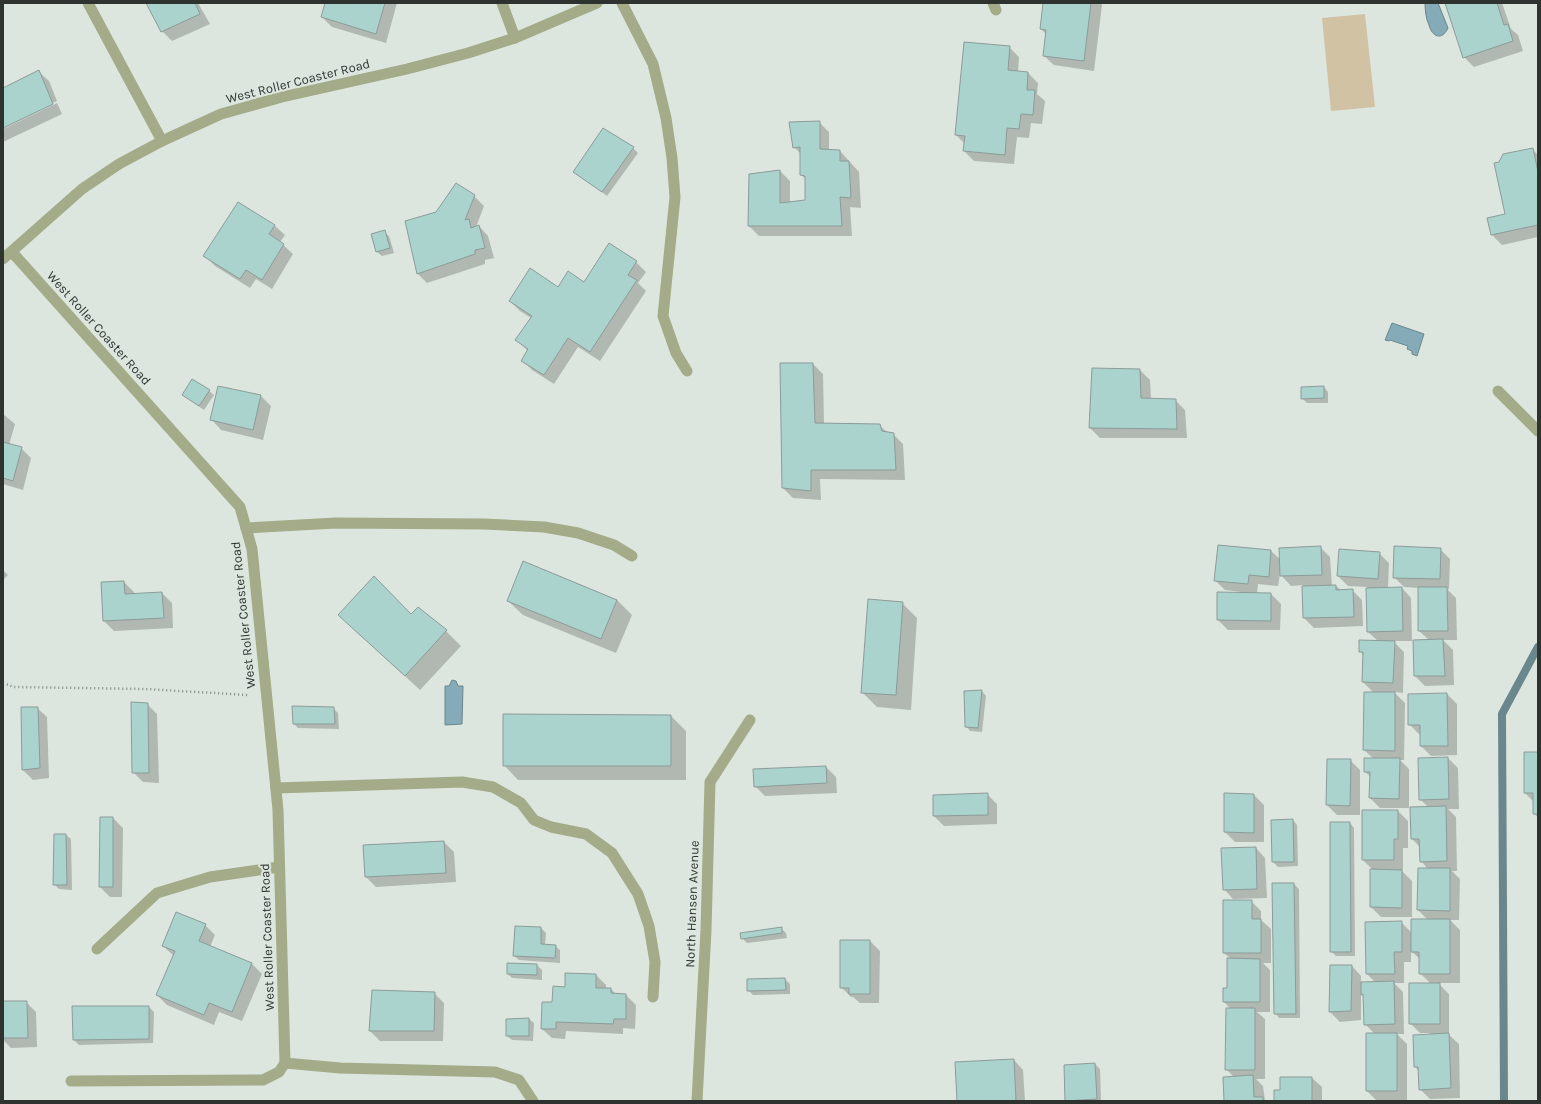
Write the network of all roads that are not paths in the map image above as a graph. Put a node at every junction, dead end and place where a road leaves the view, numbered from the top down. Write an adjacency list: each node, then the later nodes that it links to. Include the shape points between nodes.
1 (88, 3): 6 (street)
2 (502, 3): 5 (street)
3 (597, 3): 5 (street, West Roller Coaster Road)
4 (622, 3): 9 (street, via 653,64 666,118 675,197 663,316 676,353)
5 (515, 38): 6 (street, West Roller Coaster Road, via 406,69 282,96 221,114)
6 (162, 142): 7 (street, West Roller Coaster Road, via 119,164 82,189)
7 (12, 252): 8 (street, West Roller Coaster Road); 12 (street, West Roller Coaster Road, via 240,507)
8 (3, 259)
9 (687, 371)
10 (1498, 392): 11 (street)
11 (1538, 431)
12 (246, 528): 13 (street, via 336,523 544,527 578,533 614,545); 15 (street, West Roller Coaster Road, via 252,549)
13 (632, 556)
14 (750, 720): 22 (street, North Hansen Avenue, via 710,782 706,930)
15 (276, 788): 16 (street, West Roller Coaster Road); 18 (street, via 462,782 493,787 521,803 534,820 551,827 586,834 612,853 638,894 649,926 655,962)
16 (279, 867): 17 (street, via 210,877 157,893); 19 (street, West Roller Coaster Road)
17 (98, 949)
18 (653, 997)
19 (285, 1063): 20 (street, via 279,1072 263,1080); 21 (street, via 340,1068 495,1072 519,1080)
20 (71, 1081)
21 (533, 1101)
22 (697, 1101)

